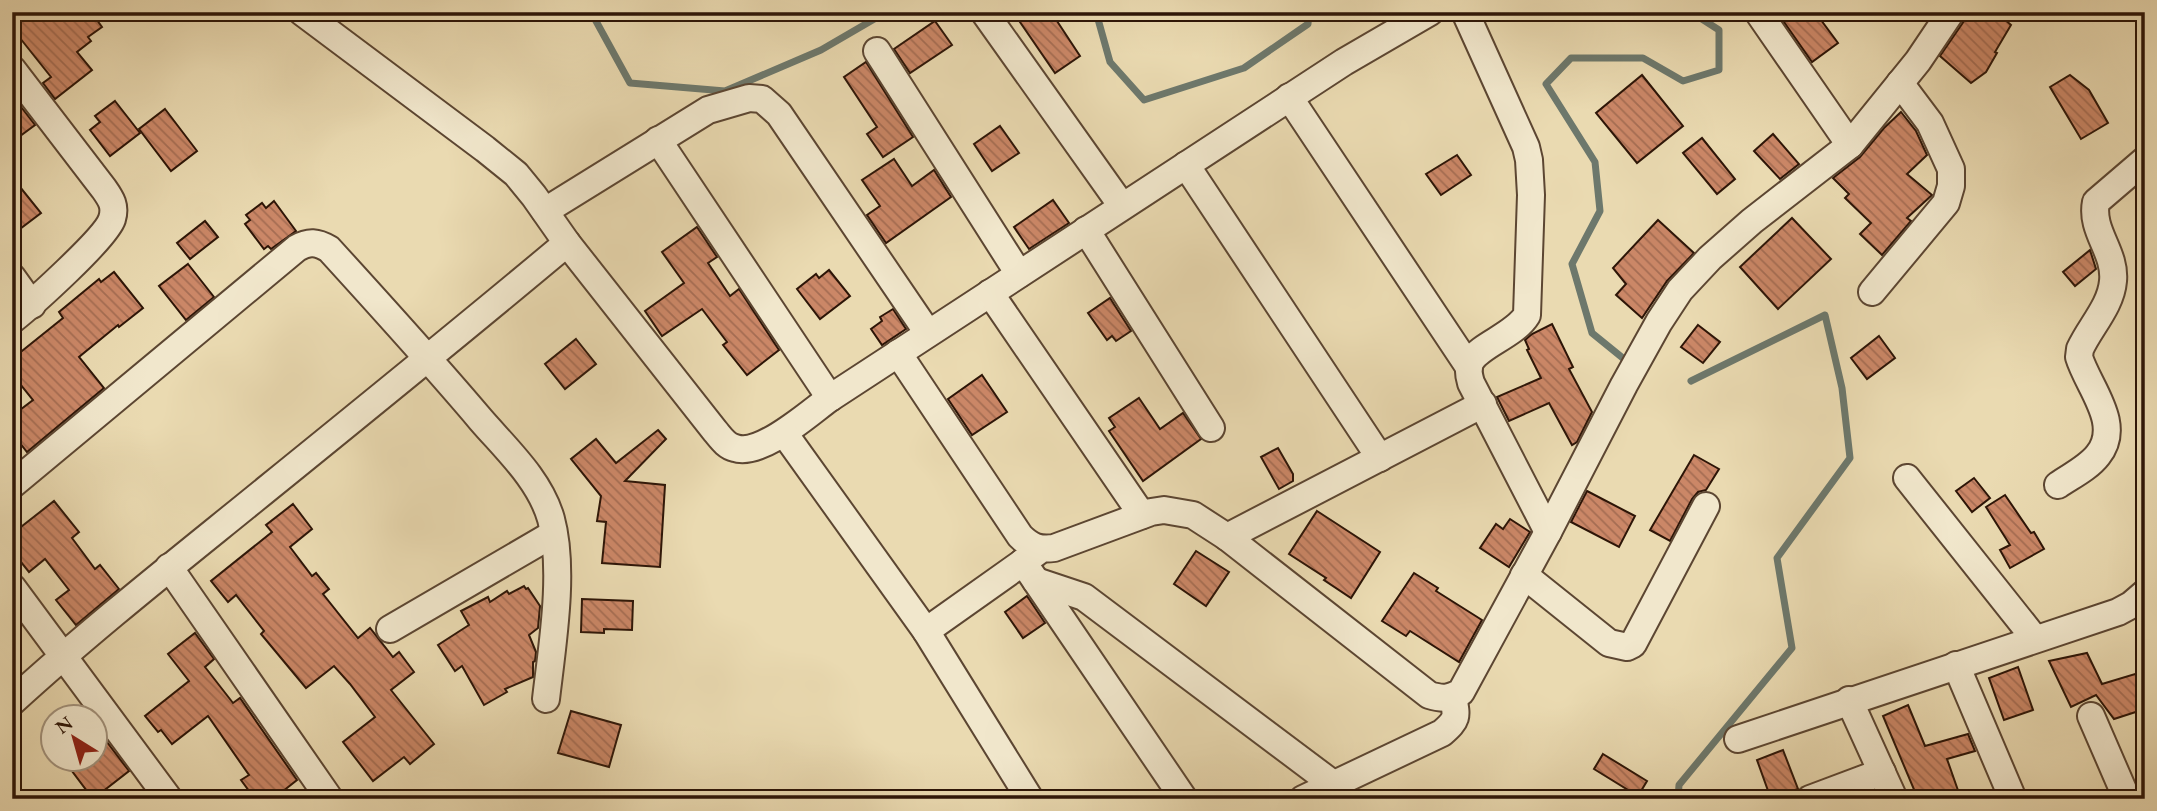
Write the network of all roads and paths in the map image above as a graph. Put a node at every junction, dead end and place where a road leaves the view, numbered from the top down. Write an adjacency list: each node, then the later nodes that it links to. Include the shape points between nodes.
1 (302, 12): 16 (street, via 516,174)
2 (984, 12): 15 (street)
3 (1430, 12): 10 (street)
4 (1465, 12): 27 (street, via 1526,147 1531,175 1527,315 1475,356)
5 (1758, 12): 12 (street)
6 (1951, 12): 9 (street)
7 (877, 51): 19 (street)
8 (12, 69): 23 (street, via 104,188 114,209 107,229)
9 (1900, 83): 12 (street); 21 (street, via 1930,123 1951,169 1951,187 1946,203)
10 (1289, 97): 14 (street); 27 (street)
11 (659, 140): 16 (street); 24 (street, via 725,104 749,98 770,104); 28 (street)
12 (1850, 145): 38 (street, via 1752,221 1679,290)
13 (2145, 160): 35 (street, via 2096,202 2094,209 2111,257 2113,283 2079,357 2102,409 2107,434 2100,453)
14 (1186, 164): 15 (street); 32 (street)
15 (1122, 206): 17 (street)
16 (545, 211): 18 (street)
17 (1086, 230): 19 (street); 30 (street)
18 (567, 243): 26 (street); 31 (street, via 726,443 748,450)
19 (1019, 274): 22 (street)
20 (12, 277): 23 (street)
21 (1872, 292)
22 (990, 293): 24 (street); 37 (street)
23 (22, 312)
24 (928, 333): 25 (street)
25 (898, 353): 28 (street); 41 (street, via 1028,545)
26 (429, 359): 34 (street, via 329,249 307,242); 39 (street, via 536,484); 42 (street)
27 (1469, 367): 29 (street, via 1471,383)
28 (830, 398): 31 (street)
29 (1483, 404): 32 (street); 38 (street)
30 (1211, 428)
31 (783, 433): 47 (street)
32 (1380, 458): 40 (street)
33 (1907, 478): 48 (street)
34 (12, 485)
35 (2058, 485)
36 (1706, 506): 43 (street, via 1633,644 1627,647 1609,643)
37 (1142, 515): 40 (street, via 1164,510 1186,513); 41 (street, via 1054,548)
38 (1548, 532): 43 (street)
39 (553, 534): 46 (street); 52 (street, via 556,613)
40 (1227, 537): 51 (street, via 1429,695)
41 (1033, 564): 47 (street); 58 (street, via 1084,597); 62 (street)
42 (169, 568): 49 (street); 59 (street)
43 (1524, 575): 51 (street, via 1461,692)
44 (12, 587): 49 (street)
45 (2145, 593): 48 (street, via 2118,612)
46 (390, 629)
47 (926, 631): 61 (street)
48 (2035, 639): 50 (street)
49 (64, 655): 54 (street); 60 (street)
50 (1956, 665): 53 (street); 66 (street)
51 (1453, 697): 58 (street, via 1457,715 1442,733)
52 (546, 699)
53 (1850, 701): 56 (street); 57 (street)
54 (12, 702)
55 (2091, 716): 67 (street)
56 (1738, 739)
57 (1882, 772): 64 (street); 65 (street)
58 (1333, 784): 63 (street)
59 (329, 798)
60 (169, 799)
61 (1030, 799)
62 (1184, 799)
63 (1303, 799)
64 (1810, 799)
65 (1894, 799)
66 (2013, 799)
67 (2127, 799)

